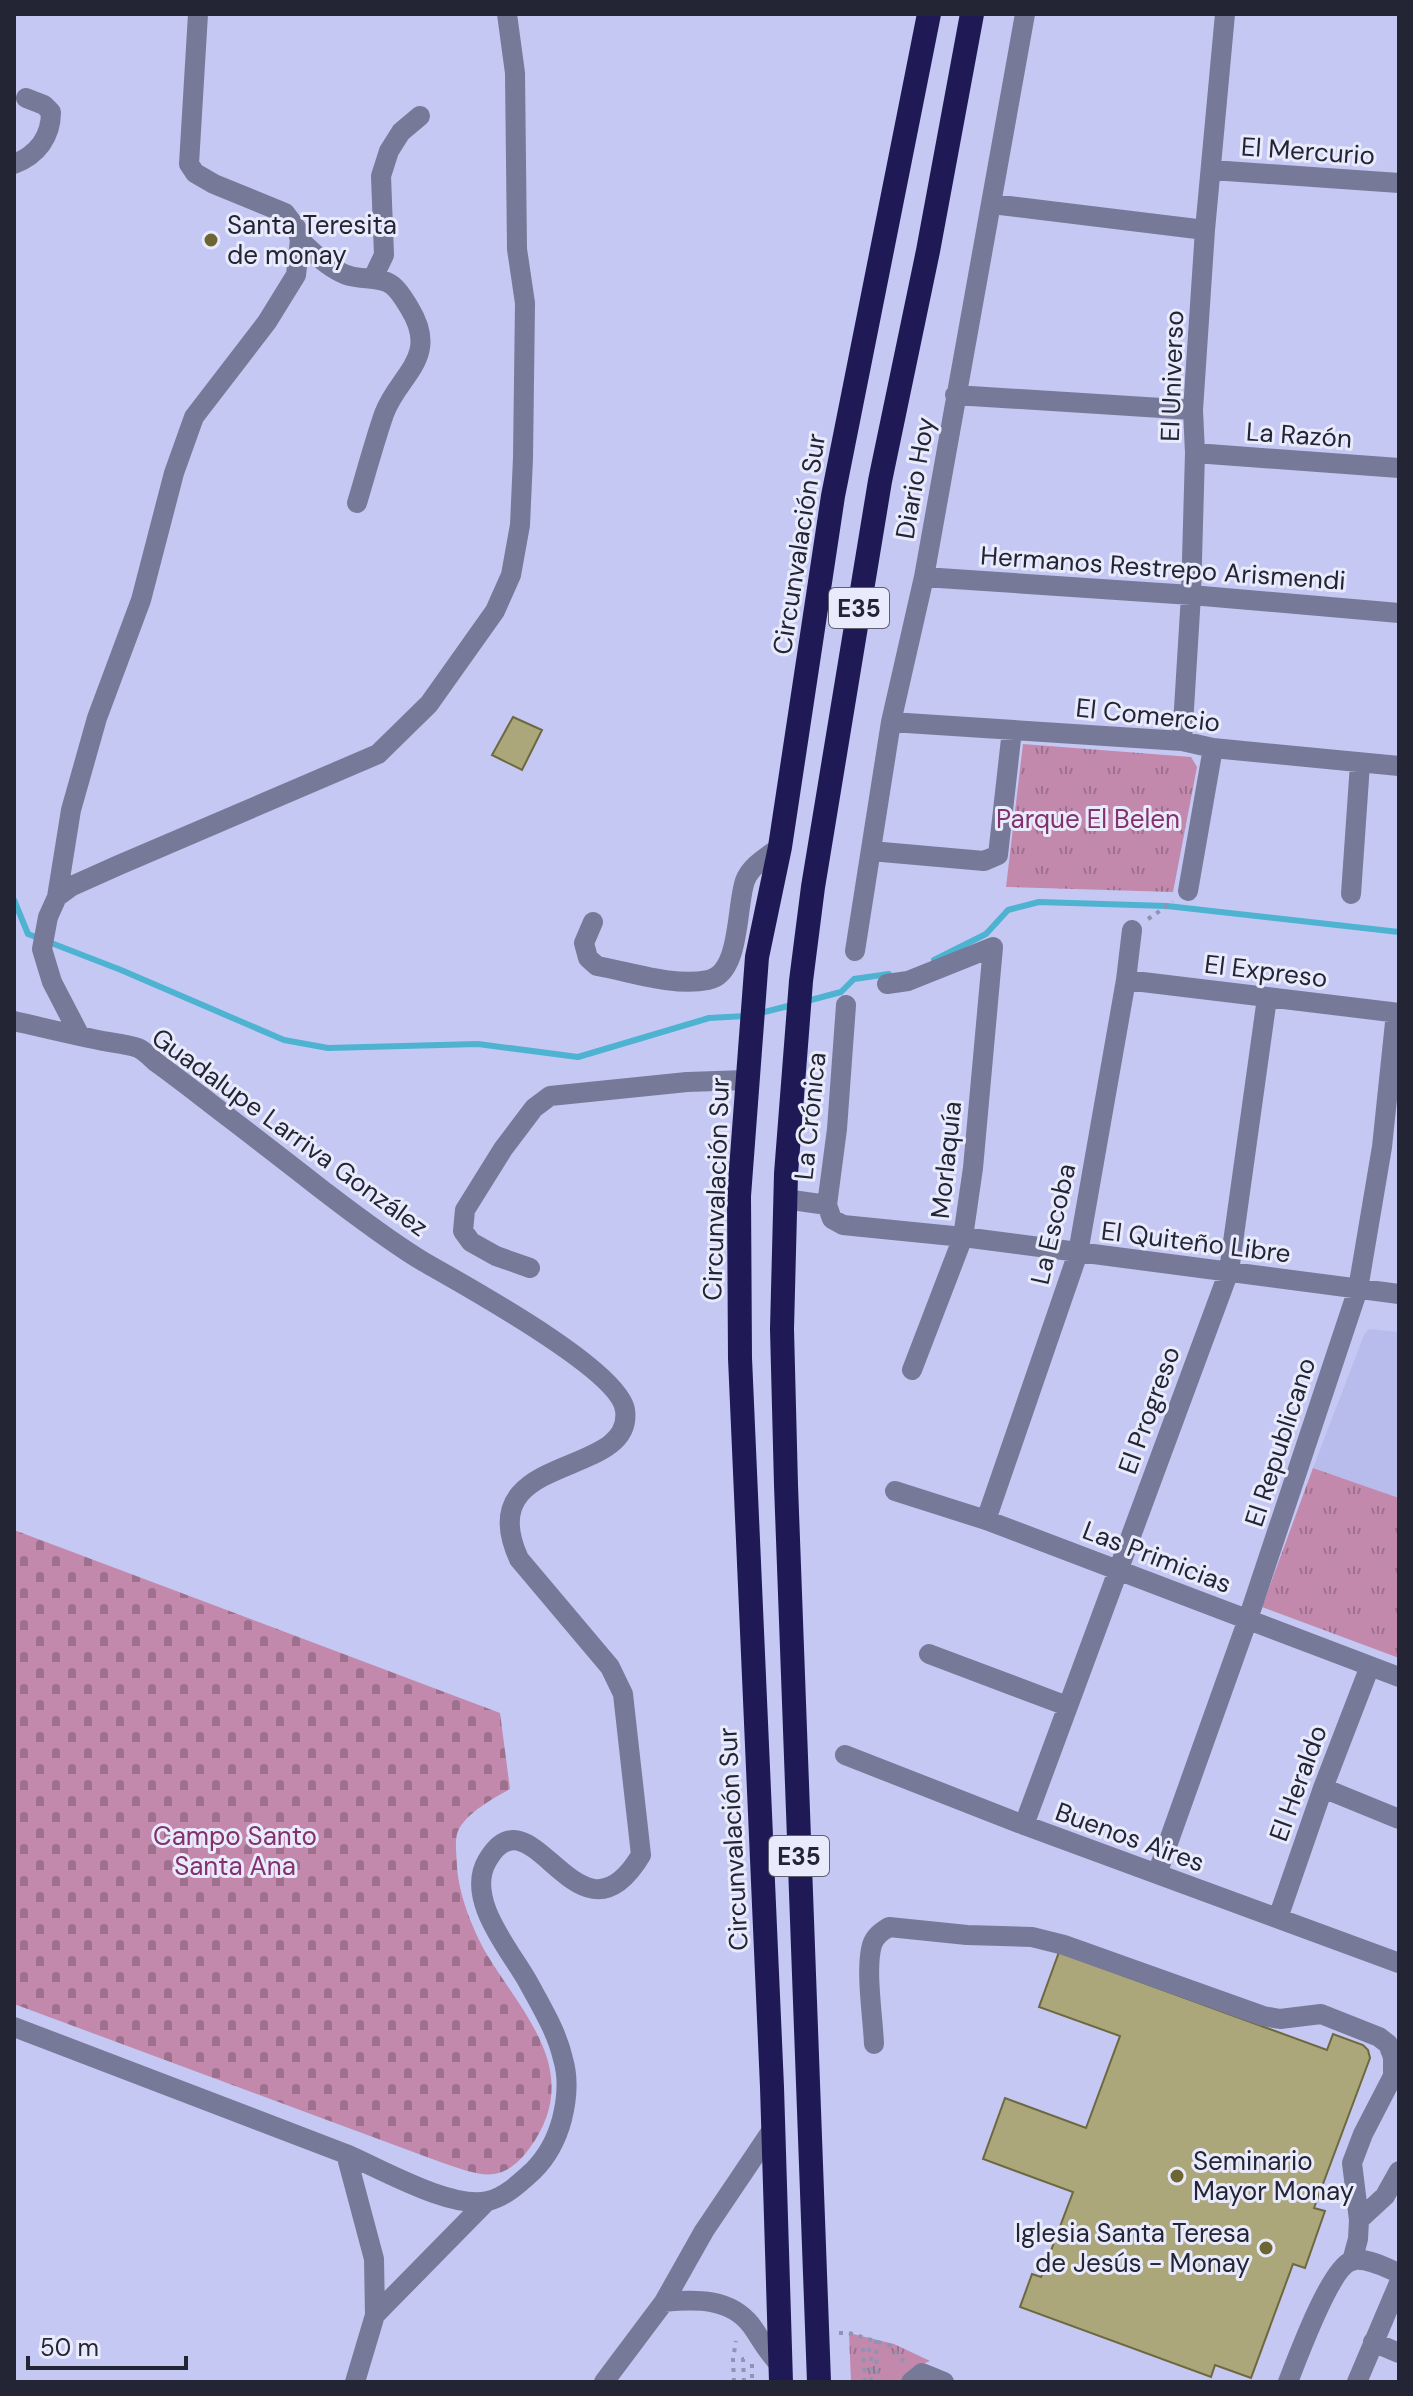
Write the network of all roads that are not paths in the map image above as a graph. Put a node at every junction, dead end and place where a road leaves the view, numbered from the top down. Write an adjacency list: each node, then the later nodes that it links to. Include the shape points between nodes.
1 (198, 14): 14 (street, via 189,164 214,184 285,213)
2 (507, 14): 34 (street, via 515,73 517,249 525,303 523,458 511,575 495,611 429,704 378,754)
3 (929, 14): 30 (highway, Circunvalación Sur / E35, via 833,496)
4 (972, 14): 47 (highway, E35, via 880,481 813,887)
5 (1025, 14): 12 (street, Diario Hoy)
6 (1225, 14): 10 (street, El Universo)
7 (26, 98): 9 (street, via 51,112 51,126 44,142)
8 (420, 116): 15 (street, via 401,132 381,176 384,255)
9 (14, 164)
10 (1212, 170): 11 (street, El Mercurio); 13 (street, El Universo)
11 (1399, 183)
12 (992, 204): 13 (street); 16 (street, Diario Hoy)
13 (1205, 230): 17 (street, El Universo)
14 (300, 240): 15 (street, via 348,276); 34 (street, via 296,275 194,417 141,600 97,718 71,810)
15 (373, 278): 20 (street, via 391,284 403,298 420,325 420,350 385,410)
16 (955, 395): 17 (street); 21 (street, Diario Hoy)
17 (1193, 410): 18 (street, El Universo)
18 (1195, 453): 19 (street, La Razón); 22 (street, El Universo)
19 (1399, 468)
20 (357, 503)
21 (924, 577): 22 (street, Hermanos Restrepo Arismendi); 24 (street, Diario Hoy)
22 (1191, 595): 23 (street, Hermanos Restrepo Arismendi); 26 (street, El Universo)
23 (1399, 613)
24 (891, 722): 25 (street, El Comercio); 31 (street, Diario Hoy)
25 (1012, 730): 26 (street, El Comercio); 31 (street, via 998,855 984,861)
26 (1182, 741): 27 (street, El Comercio)
27 (1213, 748): 28 (street, El Comercio); 32 (street)
28 (1360, 764): 29 (street, El Comercio); 33 (street)
29 (1399, 766)
30 (780, 847): 35 (street, via 745,879 729,963 710,980 684,982 597,966 584,943); 45 (highway, Circunvalación Sur / E35, via 757,957)
31 (871, 851): 37 (street, Diario Hoy)
32 (1188, 891)
33 (1351, 894)
34 (57, 897): 44 (street, via 42,949 52,982)
35 (593, 922)
36 (1132, 930): 38 (street, La Escoba)
37 (855, 951)
38 (1126, 980): 40 (street, El Expreso); 51 (street, La Escoba)
39 (887, 984): 50 (street, Morlaquía, via 908,981 993,947)
40 (1267, 998): 42 (street, El Expreso); 53 (street, El Progreso)
41 (846, 1005): 48 (street, La Crónica)
42 (1398, 1013): 46 (street, El Republicano)
43 (14, 1021): 44 (street)
44 (80, 1036): 78 (street, Guadalupe Larriva González, via 138,1048 395,1245 515,1314 575,1357 619,1394 625,1410 619,1435 609,1446 542,1475 518,1496 511,1517 519,1559 610,1667 623,1694 641,1855 612,1887 594,1889 579,1886 530,1844 512,1839 486,1863 485,1907 552,2029 564,2060 568,2099 558,2133 539,2164 517,2187)
45 (747, 1080): 52 (street, via 550,1096 534,1108 465,1210 463,1231 496,1256); 75 (highway, Circunvalación Sur / E35, via 739,1196 740,1358)
46 (1391, 1148): 54 (street, El Republicano)
47 (785, 1199): 48 (street); 91 (highway, E35, via 787,1516)
48 (827, 1205): 49 (street, La Crónica, via 832,1219)
49 (843, 1225): 50 (street, El Quiteño Libre)
50 (963, 1237): 51 (street, El Quiteño Libre); 56 (street, Morlaquía)
51 (1078, 1253): 53 (street, El Quiteño Libre); 58 (street, La Escoba)
52 (530, 1268)
53 (1229, 1271): 54 (street, El Quiteño Libre); 59 (street, El Progreso)
54 (1358, 1289): 55 (street, El Quiteño Libre); 60 (street, El Republicano)
55 (1399, 1294)
56 (912, 1370)
57 (895, 1491): 58 (street, Las Primicias)
58 (986, 1520): 59 (street, Las Primicias)
59 (1117, 1570): 60 (street, Las Primicias); 64 (street, El Progreso)
60 (1248, 1619): 62 (street, Las Primicias); 69 (street, El Republicano)
61 (929, 1654): 64 (street)
62 (1370, 1666): 63 (street, Las Primicias); 66 (street, El Heraldo)
63 (1399, 1677)
64 (1067, 1706): 68 (street, El Progreso)
65 (845, 1755): 68 (street, Buenos Aires)
66 (1323, 1788): 67 (street); 70 (street, El Heraldo)
67 (1399, 1819)
68 (1024, 1825): 69 (street, Buenos Aires)
69 (1157, 1874): 70 (street, Buenos Aires)
70 (1278, 1918): 71 (street, Buenos Aires)
71 (1399, 1963)
72 (14, 2027): 76 (street)
73 (874, 2044): 74 (street, via 871,1946 889,1927 911,1927 1032,1937 1263,2016 1321,2014 1388,2044)
74 (1396, 2075): 79 (street, via 1352,2163)
75 (772, 2087): 83 (street, via 772,2130); 87 (highway, Circunvalación Sur / E35)
76 (346, 2154): 78 (street, via 451,2201); 84 (street, via 374,2259)
77 (1399, 2171): 79 (street, via 1385,2196)
78 (487, 2201): 84 (street)
79 (1359, 2220): 80 (street)
80 (1352, 2261): 81 (street); 93 (street, via 1325,2294)
81 (1399, 2273)
82 (1399, 2283): 85 (street)
83 (664, 2302): 87 (street, via 707,2301 741,2313); 90 (street)
84 (375, 2315): 89 (street)
85 (1373, 2342): 86 (street); 94 (street)
86 (1399, 2353)
87 (781, 2373)
88 (913, 2379): 92 (street, via 922,2373)
89 (355, 2382)
90 (604, 2382)
91 (819, 2382)
92 (944, 2382)
93 (1288, 2382)
94 (1357, 2382)

